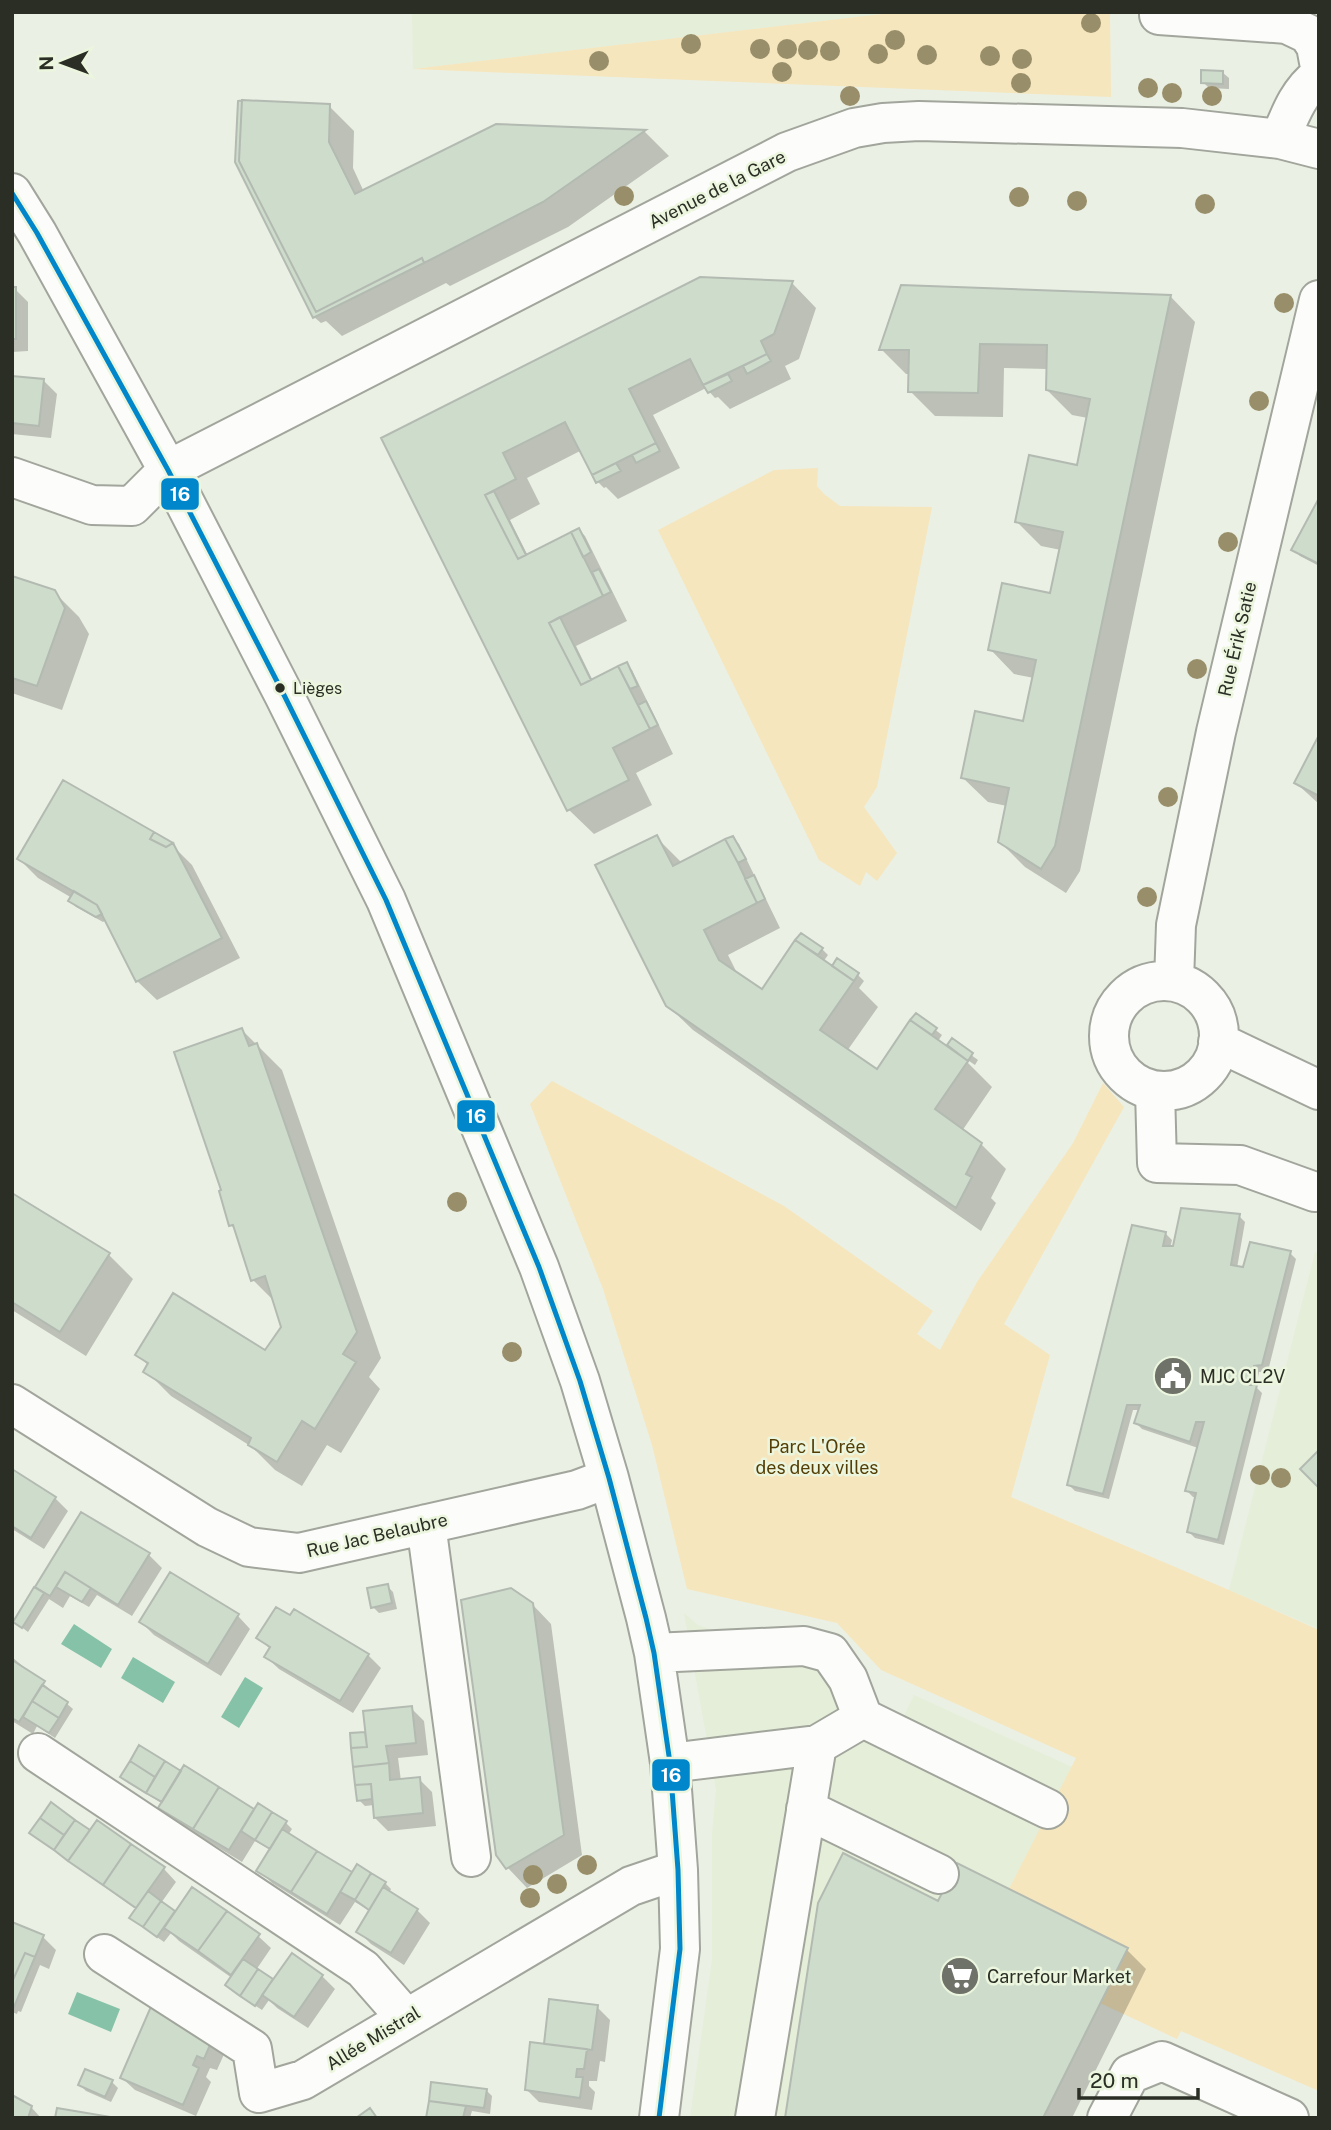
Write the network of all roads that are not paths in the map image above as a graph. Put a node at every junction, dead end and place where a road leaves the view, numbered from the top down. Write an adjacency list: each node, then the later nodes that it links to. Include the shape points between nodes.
1 (1158, 16): 2 (street, via 1287,24 1308,34)
2 (1319, 62)
3 (1319, 76): 4 (street, via 1293,106)
4 (1280, 139): 5 (street, Avenue de la Gare); 8 (street, Avenue de la Gare, via 1182,128 919,121 854,128 787,152)
5 (1319, 149)
6 (12, 193): 8 (street)
7 (1319, 300): 10 (street, Rue Érik Satie, via 1216,732 1176,925)
8 (168, 470): 9 (street, Avenue de la Gare, via 132,506 93,505); 16 (street, via 400,932 540,1267)
9 (12, 477)
10 (1174, 981): 11 (street, via 1202,996 1218,1026); 13 (street, via 1155,981 1137,988 1112,1016 1112,1054 1121,1071)
11 (1218, 1042): 12 (street); 13 (street, via 1214,1059 1190,1085)
12 (1319, 1090)
13 (1155, 1091): 14 (street, via 1157,1163 1240,1164)
14 (1315, 1192)
15 (12, 1405): 17 (street, Rue Jac Belaubre, via 207,1527 250,1546 299,1553)
16 (609, 1478): 17 (street, Rue Jac Belaubre, via 577,1490); 18 (street)
17 (426, 1524): 25 (street)
18 (654, 1653): 19 (street, via 804,1646 830,1653 848,1679); 22 (street)
19 (863, 1718): 20 (street); 24 (street)
20 (817, 1745): 22 (street); 23 (street)
21 (38, 1753): 29 (street, via 363,1969)
22 (670, 1763): 26 (street)
23 (806, 1809): 27 (street); 31 (street)
24 (1048, 1810)
25 (471, 1857)
26 (677, 1870): 29 (street, Allée Mistral, via 631,1886); 30 (street, via 680,1949)
27 (939, 1874)
28 (104, 1954): 29 (street, Allée Mistral, via 252,2049 259,2094 303,2080)
29 (406, 2018)
30 (659, 2118)
31 (755, 2118)
32 (1107, 2118): 33 (street, via 1130,2074 1162,2061)
33 (1289, 2118)

